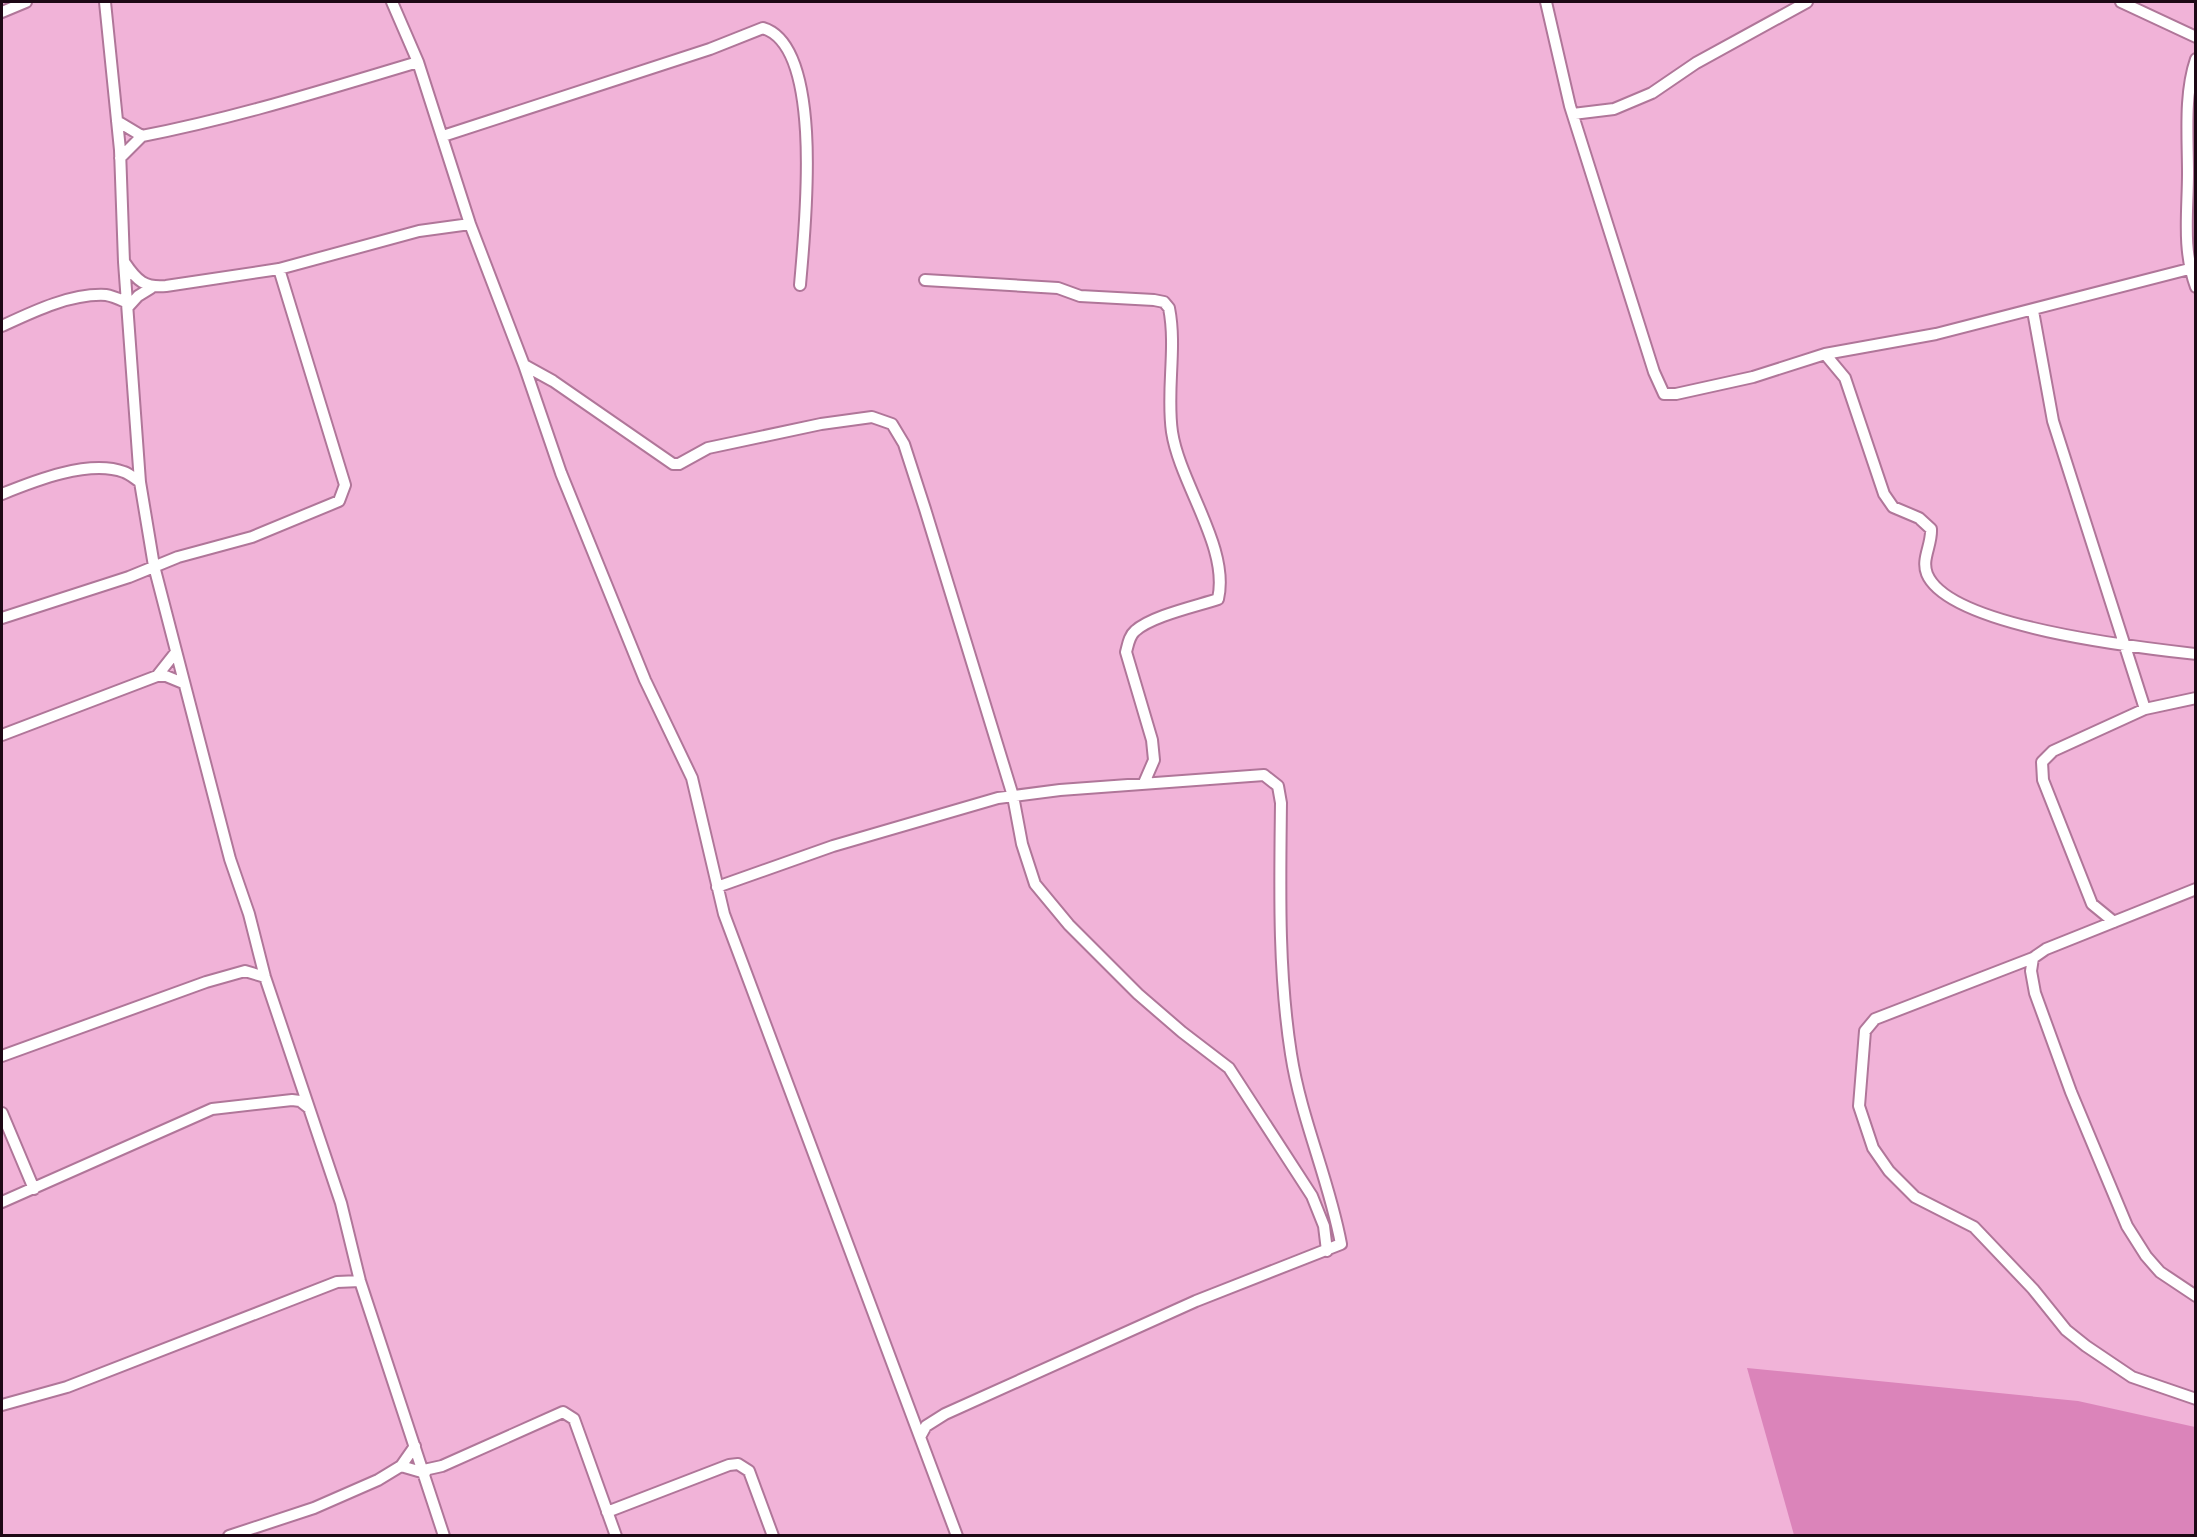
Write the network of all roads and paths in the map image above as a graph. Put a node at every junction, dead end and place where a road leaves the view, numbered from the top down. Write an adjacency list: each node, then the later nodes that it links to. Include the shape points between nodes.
1 (26, 2): 7 (street)
2 (105, 2): 12 (street)
3 (392, 2): 9 (street)
4 (1546, 2): 11 (street)
5 (1807, 2): 11 (street, via 1696,63 1652,93 1614,109)
6 (2121, 2): 8 (street)
7 (2, 12)
8 (2196, 37)
9 (418, 62): 13 (street, via 210,122); 14 (street)
10 (2195, 62): 21 (street, via 2188,110)
11 (1574, 114): 29 (street, via 1664,394 1753,377)
12 (117, 121): 13 (street); 15 (street)
13 (142, 136): 15 (street)
14 (443, 136): 16 (street); 23 (street, via 763,28 768,30 781,40 792,60 806,127 808,181)
15 (120, 158): 19 (street)
16 (465, 208): 17 (street); 18 (street)
17 (470, 224): 18 (street); 30 (street)
18 (448, 227): 20 (street, via 419,231)
19 (124, 262): 25 (street, via 136,279); 26 (street)
20 (279, 269): 25 (street); 33 (street, via 345,484 344,492 334,506 252,537)
21 (2189, 269): 24 (street); 27 (street)
22 (926, 280): 43 (street, via 1058,288 1080,296 1154,300 1169,308 1172,432 1190,490 1202,513 1221,585 1218,599 1145,624 1129,641 1126,652 1152,740)
23 (800, 285)
24 (2196, 287)
25 (152, 288): 26 (street)
26 (128, 305): 28 (street, via 108,295 91,296); 31 (street)
27 (2033, 311): 29 (street); 35 (street, via 2054,421)
28 (2, 326)
29 (1825, 354): 35 (street, via 1845,378 1884,494 1893,507 1919,518 1931,529 1925,566 1935,585 1956,600 2028,627 2061,636)
30 (524, 365): 47 (street, via 673,464 708,448 821,424 872,417 892,424 904,444 925,508); 49 (street, via 566,484 645,680 692,778)
31 (140, 482): 32 (street, via 123,472 96,469 48,476); 33 (street)
32 (2, 494)
33 (154, 566): 34 (street); 36 (street)
34 (2, 618)
35 (2125, 644): 37 (street); 41 (street)
36 (176, 652): 38 (street); 39 (street)
37 (2196, 654)
38 (158, 676): 39 (street, via 166,675); 42 (street)
39 (183, 683): 53 (street)
40 (2196, 698): 41 (street)
41 (2145, 709): 51 (street, via 2053,751 2042,762 2043,780 2092,904)
42 (2, 735)
43 (1154, 760): 44 (street); 45 (street)
44 (1172, 781): 45 (street); 61 (street, via 1264,775 1273,779 1280,792 1279,930 1286,1010 1304,1110 1328,1185 1341,1244)
45 (1144, 783): 46 (street)
46 (1030, 794): 47 (street); 48 (street)
47 (1013, 796): 48 (street); 49 (street, via 975,803 833,846)
48 (1016, 813): 61 (street, via 1035,884 1043,896 1138,994 1229,1068 1312,1196 1324,1226)
49 (717, 887): 68 (street, via 796,1114)
50 (2196, 890): 51 (street)
51 (2114, 922): 52 (street)
52 (2033, 958): 65 (street, via 2035,993 2127,1226 2160,1272); 66 (street, via 1875,1019 1865,1031 1861,1069 1859,1106 1865,1130 1873,1148 1915,1197 1974,1227 2073,1335 2132,1377)
53 (265, 977): 54 (street, via 245,971 206,982); 55 (street)
54 (2, 1056)
55 (303, 1089): 56 (street); 57 (street)
56 (292, 1100): 57 (street); 59 (street, via 212,1109)
57 (309, 1108): 62 (street)
58 (2, 1113): 59 (street)
59 (34, 1189): 60 (street)
60 (2, 1202)
61 (1327, 1251): 68 (street, via 1196,1301 945,1414 926,1426)
62 (356, 1262): 63 (street); 64 (street)
63 (344, 1281): 64 (street); 67 (street, via 67,1387)
64 (360, 1281): 69 (street)
65 (2196, 1296)
66 (2196, 1399)
67 (2, 1405)
68 (920, 1437): 77 (street)
69 (415, 1446): 70 (street); 71 (street)
70 (401, 1466): 71 (street); 73 (street, via 314,1508)
71 (425, 1472): 72 (street, via 562,1412 574,1419); 74 (street)
72 (607, 1512): 75 (street); 76 (street, via 738,1464 749,1471)
73 (229, 1536)
74 (444, 1536)
75 (616, 1536)
76 (773, 1536)
77 (957, 1536)

